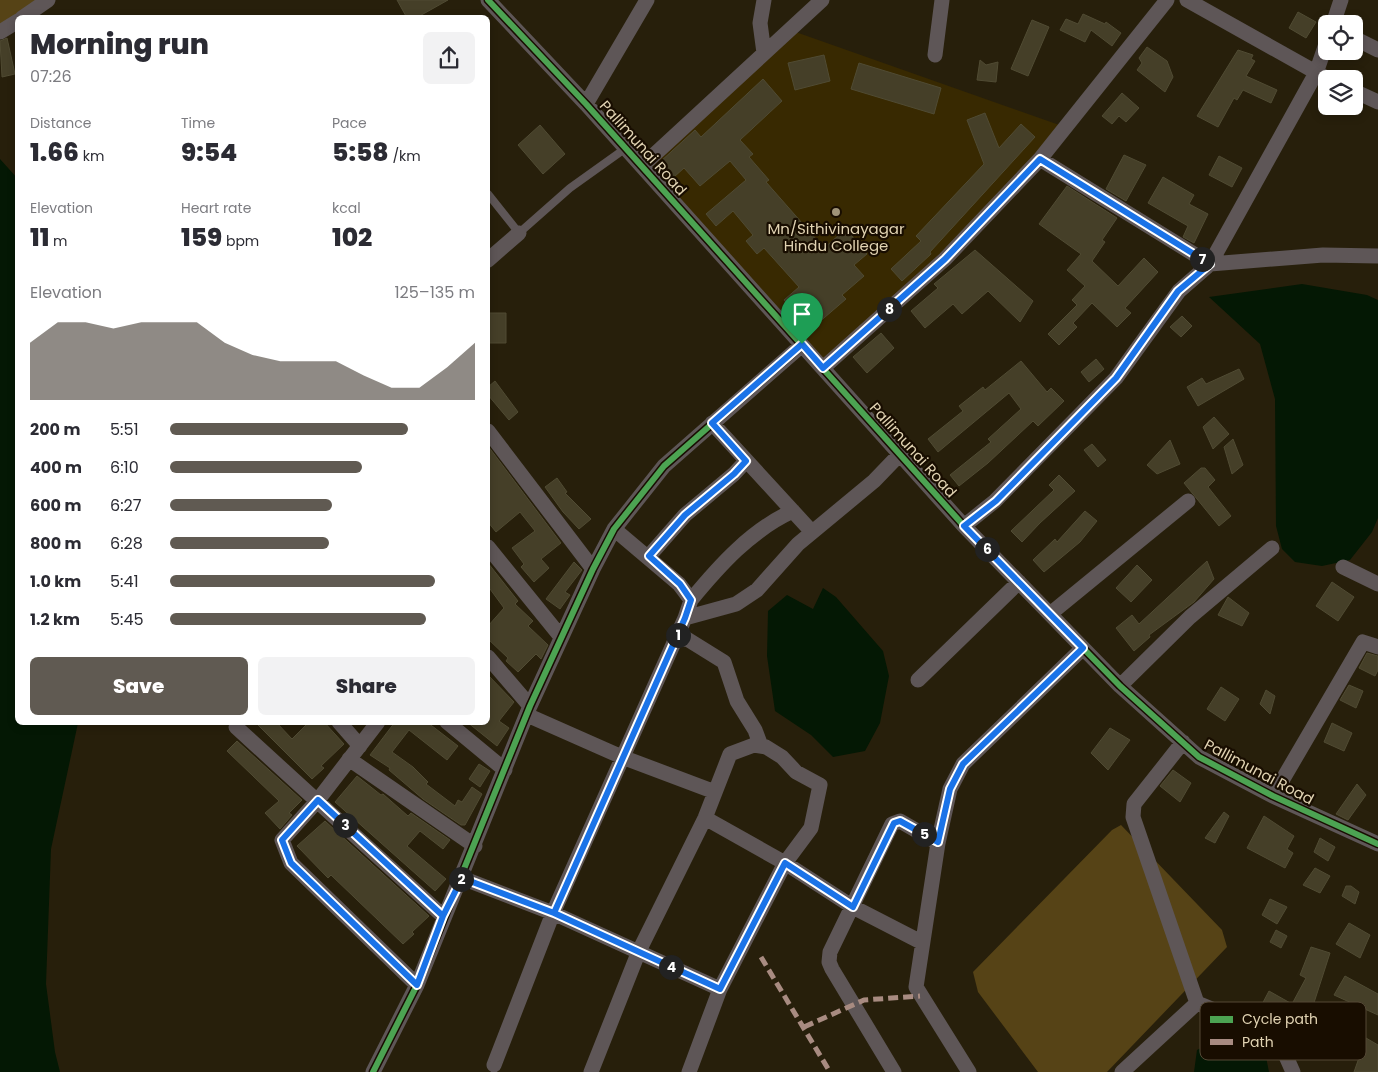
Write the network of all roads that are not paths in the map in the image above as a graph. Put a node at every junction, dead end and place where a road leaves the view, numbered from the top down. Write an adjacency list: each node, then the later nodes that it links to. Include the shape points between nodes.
1 (48, 0): 10 (street)
2 (488, 0): 22 (street, Pallimunai Road)
3 (647, 0): 22 (street)
4 (764, 0): 16 (street, via 760,23)
5 (822, 0): 16 (street)
6 (942, 0): 17 (street)
7 (1167, 0): 24 (street)
8 (1187, 0): 18 (street)
9 (1341, 0): 11 (street)
10 (26, 15)
11 (1336, 15)
12 (15, 23): 13 (street)
13 (0, 32)
14 (1363, 42): 15 (street)
15 (1378, 50)
16 (764, 53): 25 (street)
17 (935, 55)
18 (1318, 74)
19 (1318, 83): 30 (street)
20 (1363, 95): 21 (street)
21 (1378, 102)
22 (586, 104): 23 (street, Pallimunai Road)
23 (626, 148): 25 (street, Pallimunai Road); 27 (lane, via 570,188)
24 (1040, 159): 30 (street); 32 (street, via 945,259)
25 (642, 166): 31 (street, Pallimunai Road)
26 (490, 197): 27 (lane)
27 (519, 233): 29 (street)
28 (1378, 256): 30 (street, via 1323,255)
29 (490, 258)
30 (1210, 264): 39 (street, via 1178,291 1116,378 996,501)
31 (802, 344): 32 (street, Pallimunai Road); 33 (street)
32 (823, 368): 35 (street, Pallimunai Road)
33 (712, 423): 36 (street); 40 (street, via 664,466)
34 (490, 434): 46 (street)
35 (900, 454): 39 (street, Pallimunai Road); 41 (street, via 874,481)
36 (746, 461): 38 (street); 44 (street, via 685,515)
37 (1188, 501): 50 (street)
38 (793, 511): 41 (street); 49 (street, via 780,516 724,561)
39 (964, 526): 47 (street, Pallimunai Road)
40 (614, 529): 44 (street); 46 (street)
41 (812, 532): 51 (street, via 757,590 736,604)
42 (1272, 548): 58 (street, via 1190,617)
43 (490, 549): 52 (street)
44 (649, 556): 49 (street, via 680,584)
45 (1343, 567): 48 (street)
46 (593, 569): 52 (street)
47 (1019, 582): 50 (street, Pallimunai Road); 57 (street)
48 (1378, 584)
49 (691, 600): 51 (street)
50 (1050, 614): 55 (street, Pallimunai Road)
51 (685, 618): 53 (street)
52 (561, 638): 59 (street)
53 (675, 640): 66 (street, via 687,639 724,662 737,700); 67 (street)
54 (1378, 647): 71 (street, via 1363,642)
55 (1083, 648): 58 (street, Pallimunai Road); 74 (street, via 963,764 950,789)
56 (490, 660): 59 (street)
57 (918, 680)
58 (1120, 686): 64 (street, Pallimunai Road)
59 (528, 711): 67 (street); 69 (street)
60 (342, 725): 65 (street)
61 (376, 725): 65 (street)
62 (451, 725): 69 (street)
63 (236, 727): 72 (street)
64 (1182, 742): 71 (street, Pallimunai Road, via 1199,757); 86 (street, via 1134,804 1133,817)
65 (360, 746): 68 (street)
66 (763, 747): 70 (street, via 754,745 730,754); 77 (street, via 814,782 811,828)
67 (622, 758): 70 (street); 80 (street)
68 (349, 759): 72 (street); 76 (street)
69 (505, 770): 76 (street)
70 (715, 792): 73 (street)
71 (1273, 796): 75 (street, Pallimunai Road)
72 (318, 800): 81 (street); 84 (street, via 282,840 291,863)
73 (704, 818): 77 (street); 83 (street)
74 (938, 842): 79 (street, via 900,821 894,823); 82 (street)
75 (1378, 844)
76 (475, 846): 78 (street)
77 (785, 863): 79 (street); 85 (street)
78 (462, 878): 80 (street); 81 (street)
79 (853, 907): 82 (street); 92 (street, via 830,952 829,962)
80 (554, 913): 83 (street); 88 (street)
81 (443, 916): 84 (street)
82 (921, 942): 93 (street, via 916,987)
83 (638, 952): 85 (street); 90 (street)
84 (417, 985): 89 (street)
85 (720, 989): 91 (street)
86 (1198, 1003): 94 (street)
87 (1288, 1060): 95 (street)
88 (494, 1066)
89 (373, 1072)
90 (591, 1072)
91 (689, 1072)
92 (894, 1072)
93 (969, 1072)
94 (1122, 1072)
95 (1293, 1072)

